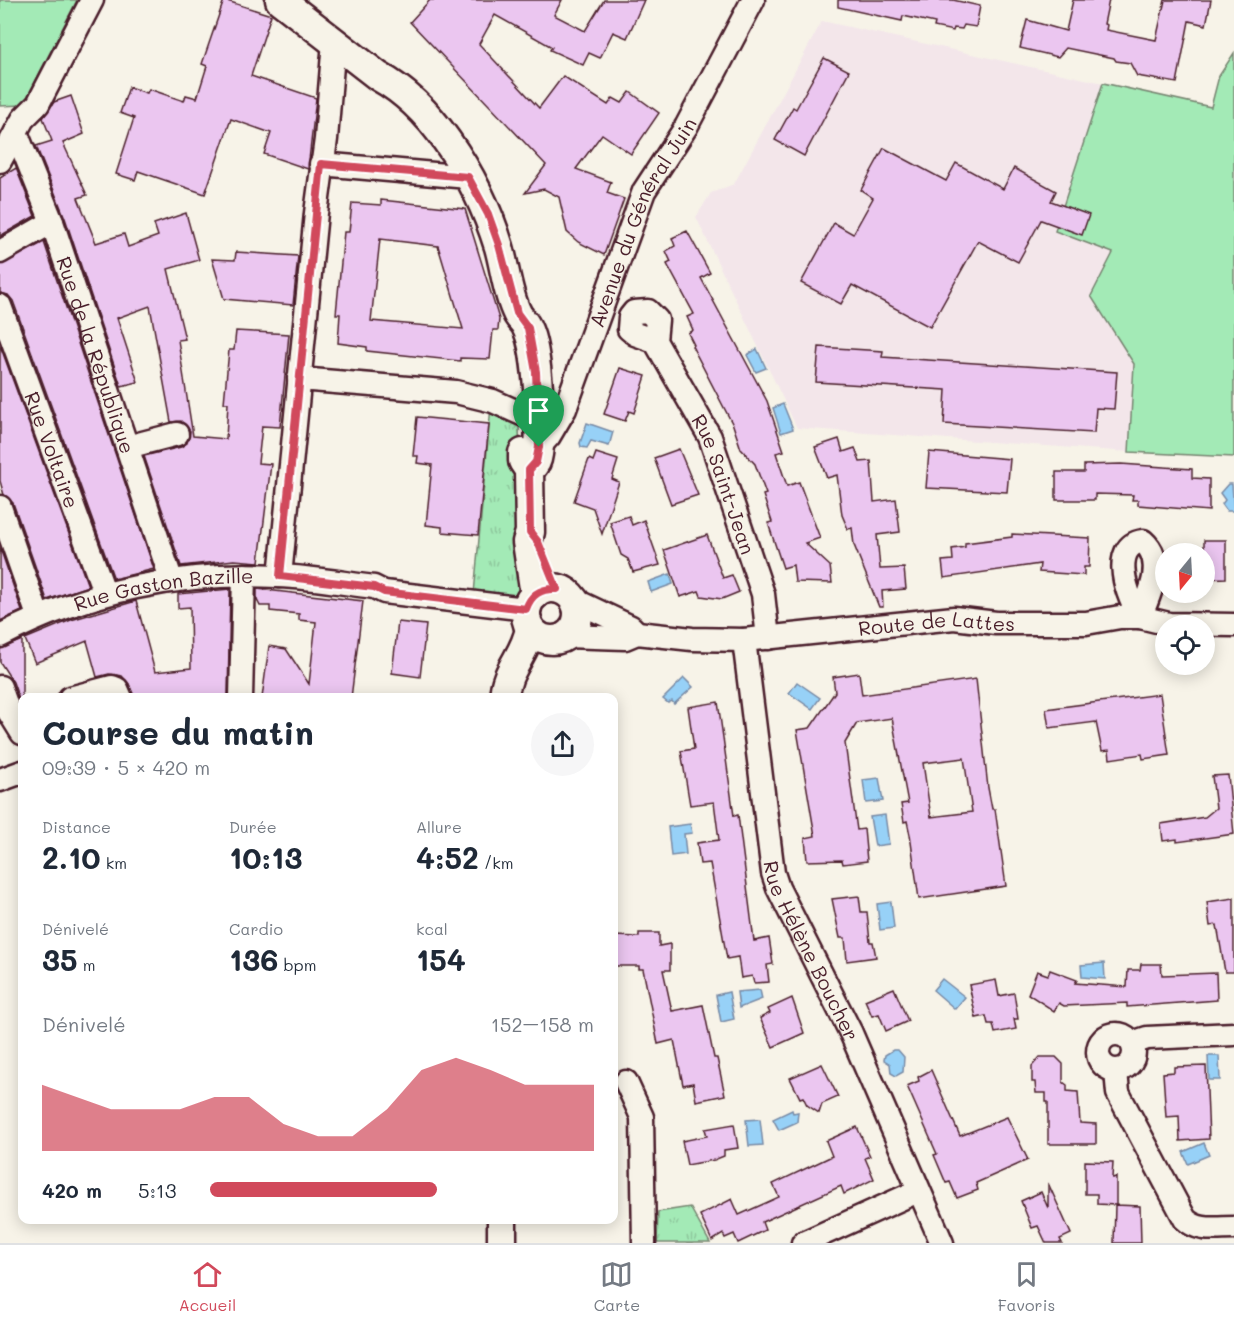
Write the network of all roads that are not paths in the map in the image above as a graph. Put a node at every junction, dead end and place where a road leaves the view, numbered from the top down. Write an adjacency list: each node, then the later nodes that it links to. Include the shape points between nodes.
1 (92, 0): 7 (street, via 38,105)
2 (280, 0): 5 (main road)
3 (304, 0): 6 (main road, via 370,50)
4 (753, 0): 20 (street, Avenue du Général Juin, via 693,114 644,191 565,409)
5 (334, 41): 6 (main road); 9 (street)
6 (395, 85): 10 (main road, via 427,115)
7 (16, 132): 8 (street); 11 (street, Rue de la République)
8 (0, 161)
9 (321, 164): 10 (street); 16 (street)
10 (468, 177): 14 (main road, via 488,214)
11 (52, 222): 12 (street); 19 (street, Rue de la République)
12 (0, 252)
13 (0, 306): 25 (street, Rue Voltaire)
14 (517, 313): 17 (main road, via 514,329); 20 (main road, via 528,328 536,372)
15 (655, 341): 32 (street, Rue Saint-Jean, via 710,438 763,594)
16 (300, 379): 17 (street, via 456,392 494,401); 23 (street)
17 (524, 415): 20 (main road, via 523,461)
18 (177, 434): 19 (street)
19 (127, 447): 24 (street, Rue de la République)
20 (534, 458): 26 (main road, via 530,532 538,542)
21 (0, 507): 27 (street)
22 (244, 575): 23 (street, Rue Gaston Bazille); 24 (street, Rue Gaston Bazille); 37 (street)
23 (280, 576): 26 (street, Rue Gaston Bazille, via 476,604)
24 (171, 579): 25 (street, Rue Gaston Bazille)
25 (105, 594): 27 (street, Rue Gaston Bazille)
26 (544, 604): 29 (street, Rue Gaston Bazille, via 631,627); 31 (main road, via 542,638); 31 (main road, via 577,607 576,624); 38 (main road, via 526,646 504,682)
27 (38, 616): 30 (street, Rue Gaston Bazille)
28 (1234, 626): 32 (street, Route de Lattes, via 1169,624 1140,617 1086,623 996,623 954,618)
29 (637, 633): 31 (street, via 625,638); 33 (street, Route de Lattes)
30 (0, 636)
31 (561, 638): 39 (main road, via 524,686)
32 (768, 638): 33 (street, Route de Lattes)
33 (744, 640): 45 (street, Rue Hélène Boucher, via 773,873 851,1033)
34 (0, 687): 40 (street)
35 (89, 693): 36 (street, via 112,687)
36 (119, 693)
37 (241, 693)
38 (504, 693)
39 (523, 693)
40 (16, 711)
41 (1234, 1034): 42 (street, via 1147,1038)
42 (1132, 1043): 43 (street, via 1134,1058 1130,1065); 43 (street, via 1118,1034 1090,1043 1101,1063)
43 (1116, 1071): 47 (street, via 1118,1093 1185,1219 1202,1228)
44 (626, 1082): 49 (street, via 642,1117)
45 (918, 1191): 50 (street); 51 (street, Rue Hélène Boucher)
46 (502, 1224): 48 (main road)
47 (1234, 1228)
48 (502, 1243)
49 (644, 1243)
50 (803, 1243)
51 (942, 1243)

